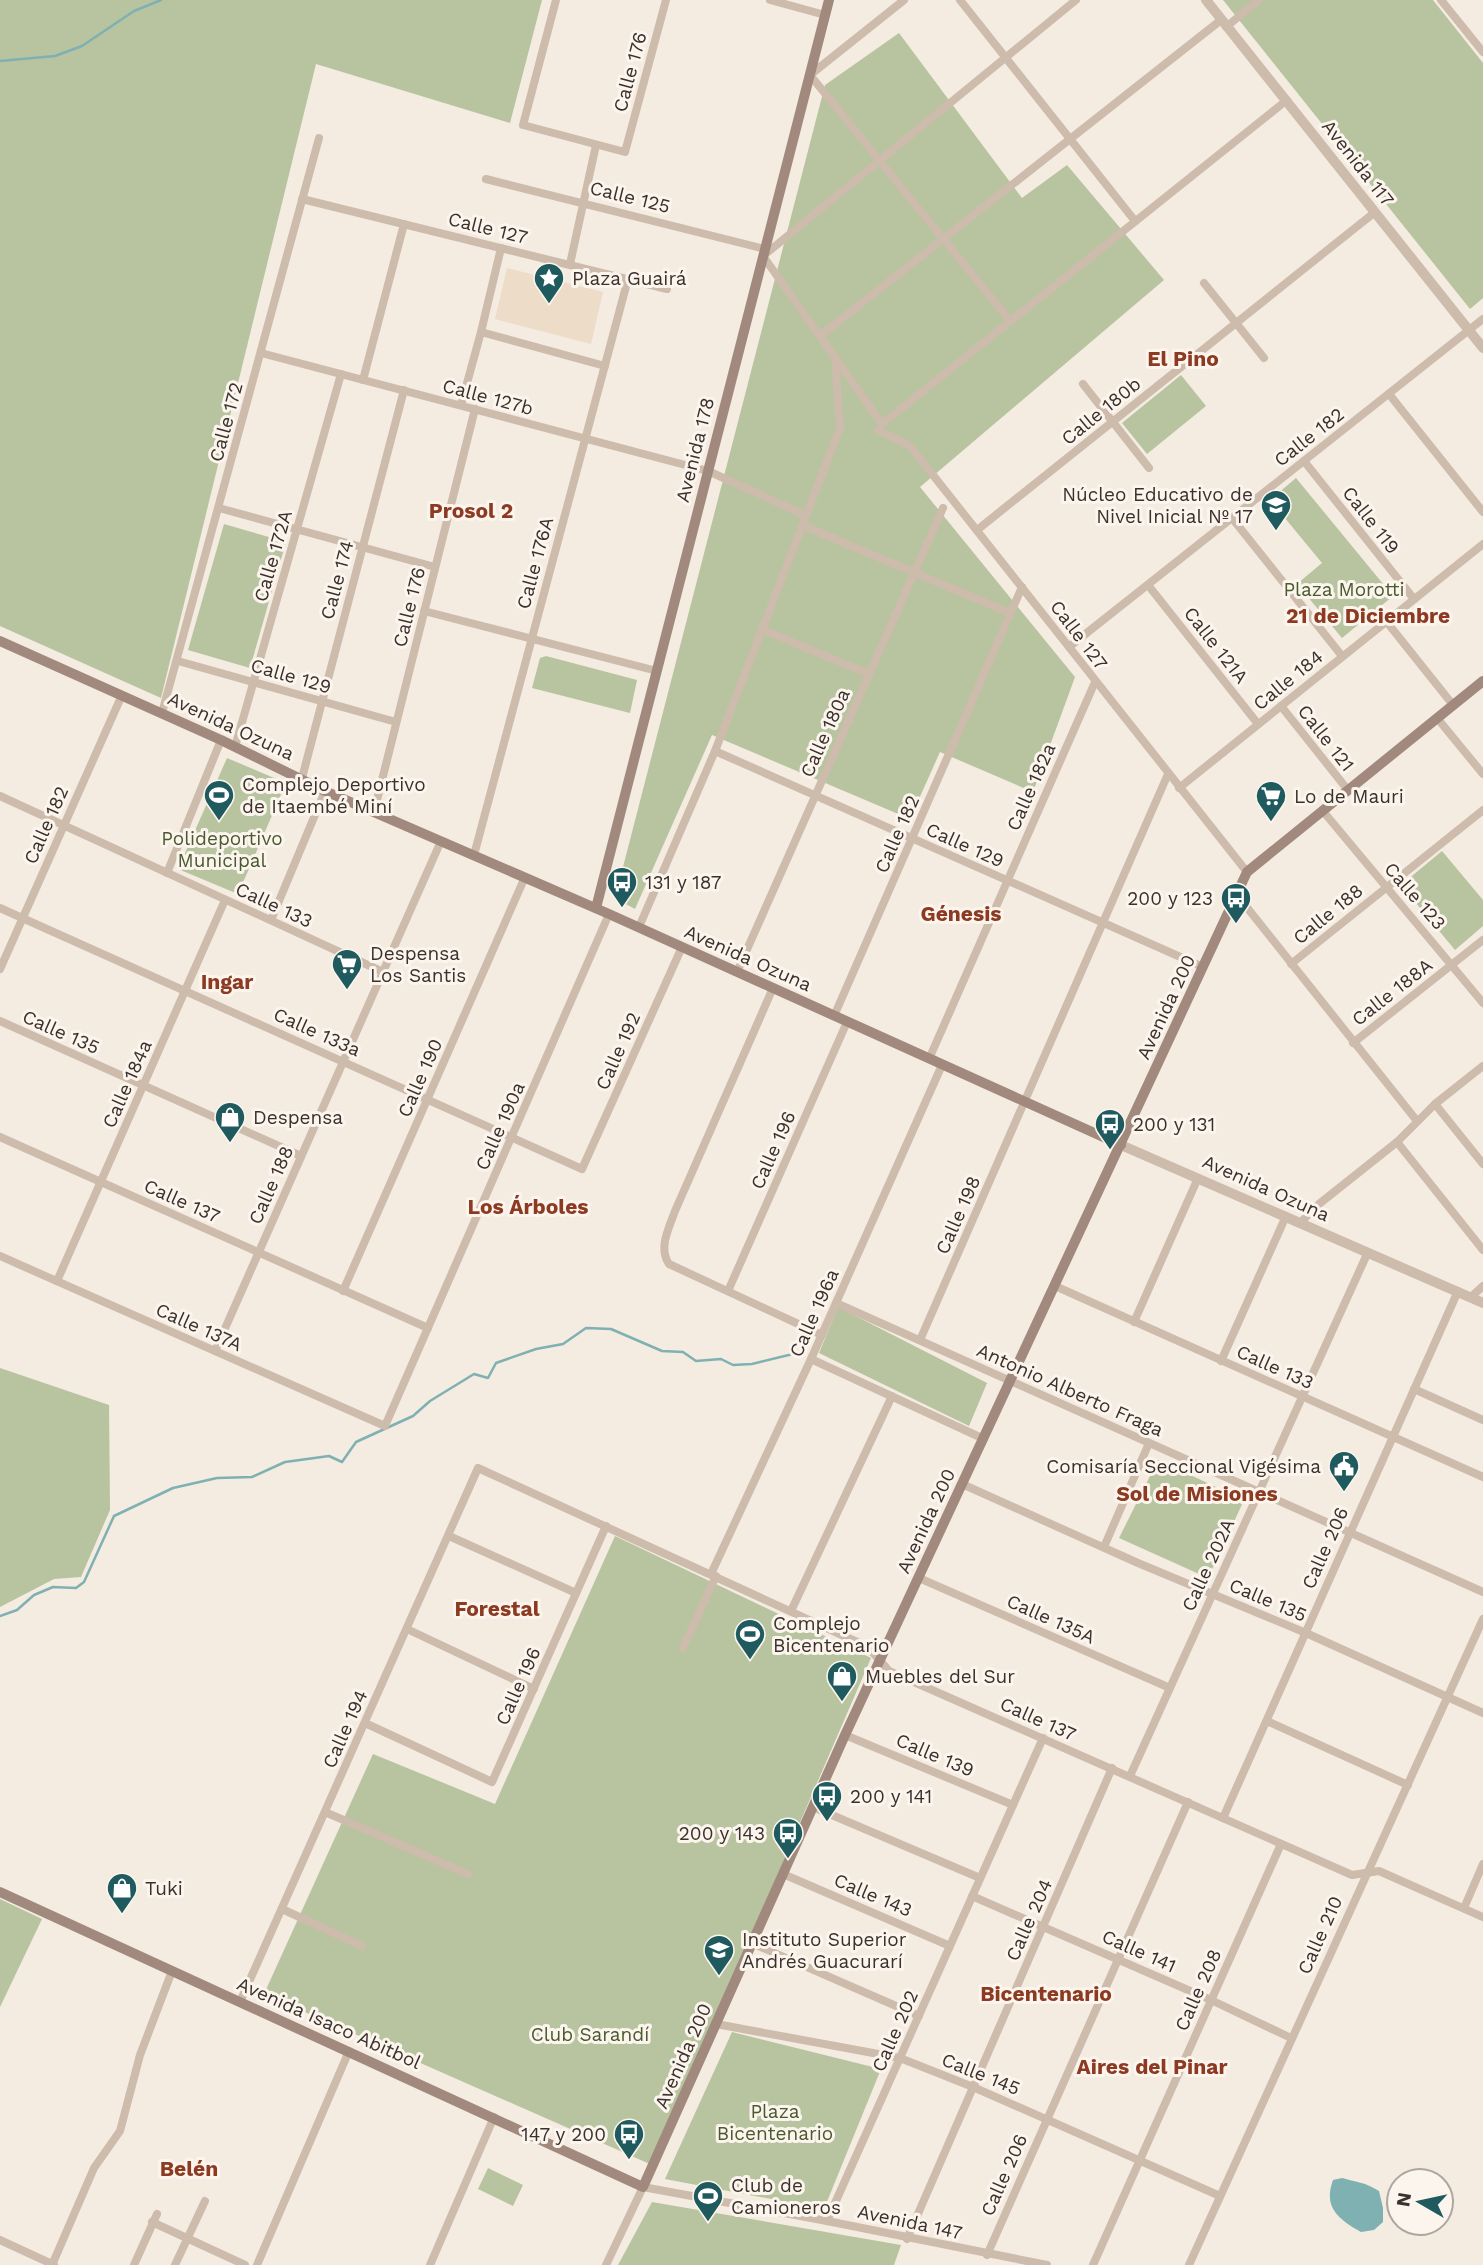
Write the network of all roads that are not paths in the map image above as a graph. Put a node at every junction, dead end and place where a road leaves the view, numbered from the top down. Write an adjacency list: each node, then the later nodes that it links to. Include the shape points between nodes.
1 (556, 0): 19 (street, via 523,125)
2 (666, 0): 19 (street, Calle 176, via 625,152)
3 (770, 0): 11 (street)
4 (829, 0): 11 (main road, Avenida 178)
5 (904, 0): 15 (street)
6 (960, 0): 14 (street)
7 (1076, 0): 14 (street)
8 (1206, 0): 12 (street, Avenida 117)
9 (1259, 0): 12 (street)
10 (1441, 0): 13 (street)
11 (825, 15): 15 (main road, Avenida 178)
12 (1224, 23): 16 (street, Avenida 117); 18 (street)
13 (1483, 52)
14 (1005, 57): 18 (street); 20 (street)
15 (810, 75): 20 (street); 29 (main road, Avenida 178)
16 (1287, 100): 24 (street, Avenida 117); 25 (street)
17 (319, 138): 22 (street, Calle 172)
18 (1071, 139): 25 (street); 27 (street)
19 (596, 145): 23 (street)
20 (879, 160): 27 (street); 29 (street)
21 (486, 179): 23 (street, Calle 125)
22 (302, 199): 26 (street, Calle 127); 41 (street, Calle 172)
23 (584, 202): 29 (street, Calle 125); 30 (street)
24 (1375, 212): 36 (street, Calle 180b); 37 (street, Avenida 117)
25 (1135, 220): 35 (street)
26 (404, 224): 28 (street, Calle 127); 46 (street)
27 (944, 239): 35 (street); 39 (street)
28 (501, 247): 30 (street, Calle 127); 38 (street)
29 (764, 252): 39 (street); 57 (main road, Avenida 178)
30 (570, 264): 31 (street, Calle 127)
31 (628, 279): 33 (street, Calle 127); 44 (street, Calle 176A)
32 (1205, 283): 36 (street)
33 (667, 289)
34 (1483, 319): 37 (street)
35 (1010, 321): 42 (street, via 882,424)
36 (1236, 323): 43 (street); 52 (street, Calle 180b)
37 (1469, 331): 40 (street, Avenida 117); 49 (street, Calle 182)
38 (481, 332): 44 (street); 50 (street)
39 (820, 337): 42 (street)
40 (1483, 348)
41 (261, 352): 45 (street, Calle 127b); 58 (street, Calle 172)
42 (835, 357): 61 (street, via 840,428)
43 (1264, 358)
44 (604, 366): 54 (street, Calle 176A)
45 (341, 374): 46 (street, Calle 127b); 64 (street, Calle 172A)
46 (363, 380): 48 (street, Calle 127b)
47 (1083, 384): 52 (street)
48 (404, 390): 50 (street, Calle 127b); 67 (street, Calle 174)
49 (1389, 394): 55 (street, Calle 182); 60 (street)
50 (461, 405): 51 (street, Calle 127b)
51 (475, 410): 54 (street, Calle 127b); 68 (street, Calle 176)
52 (1113, 422): 56 (street); 65 (street, Calle 180b)
53 (878, 430): 65 (street, Calle 127, via 911,446)
54 (585, 439): 57 (street, Calle 127b); 77 (street, Calle 176A)
55 (1304, 461): 62 (street, Calle 182); 72 (street, Calle 119)
56 (1149, 468)
57 (708, 471): 61 (street, Calle 127b); 82 (main road, Avenida 178)
58 (219, 508): 64 (street); 81 (street, Calle 172)
59 (943, 508): 69 (street, Calle 180a)
60 (1483, 512)
61 (806, 515): 63 (street)
62 (1232, 518): 70 (street, Calle 182); 80 (street)
63 (802, 525): 69 (street); 76 (street)
64 (297, 530): 67 (street); 86 (street, Calle 172A)
65 (977, 530): 71 (street, Calle 127)
66 (1483, 544): 72 (street, Calle 184)
67 (362, 547): 68 (street); 88 (street, Calle 174)
68 (435, 567): 73 (street, Calle 176)
69 (914, 573): 74 (street); 83 (street, Calle 180a)
70 (1148, 585): 79 (street, Calle 182); 94 (street, Calle 121A)
71 (1022, 587): 74 (street, Calle 182); 79 (street, Calle 127)
72 (1414, 599): 75 (street, Calle 184)
73 (424, 611): 77 (street); 93 (street, Calle 176)
74 (1010, 613): 110 (street, Calle 182)
75 (1386, 621): 80 (street, Calle 184); 89 (street)
76 (761, 629): 83 (street); 97 (street)
77 (531, 638): 82 (street); 112 (street, Calle 176A)
78 (0, 641): 87 (main road, Avenida Ozuna)
79 (1069, 647): 84 (street, Calle 127)
80 (1342, 656): 90 (street, Calle 184)
81 (178, 661): 86 (street, Calle 129); 91 (street, Calle 172)
82 (657, 671): 121 (main road, Avenida 178)
83 (869, 674): 104 (street, Calle 180a)
84 (1095, 681): 98 (street, Calle 127); 116 (street, Calle 182a)
85 (1483, 681): 89 (main road)
86 (253, 682): 88 (street, Calle 129); 96 (street, Calle 172A)
87 (122, 695): 91 (main road, Avenida Ozuna); 109 (street, Calle 182)
88 (322, 701): 93 (street, Calle 129); 100 (street, Calle 174)
89 (1452, 705): 92 (main road)
90 (1281, 706): 94 (street, Calle 184); 102 (street, Calle 121)
91 (162, 713): 95 (main road, Avenida Ozuna)
92 (1437, 718): 99 (street); 102 (main road)
93 (396, 722): 108 (street, Calle 176)
94 (1258, 724): 101 (street, Calle 184)
95 (221, 740): 96 (main road, Avenida Ozuna); 114 (street)
96 (235, 747): 100 (main road, Avenida Ozuna)
97 (715, 751): 104 (street, Calle 129); 126 (street)
98 (1168, 774): 101 (street, Calle 127); 125 (street)
99 (1483, 774)
100 (302, 778): 103 (main road, Avenida Ozuna)
101 (1179, 788): 113 (street, Calle 127)
102 (1347, 789): 106 (main road)
103 (325, 790): 108 (main road, Avenida Ozuna); 124 (street)
104 (815, 795): 110 (street, Calle 129); 134 (street, Calle 180a)
105 (0, 796): 109 (street, Calle 133)
106 (1322, 810): 113 (main road); 117 (street, Calle 123)
107 (1483, 810): 117 (street, Calle 188)
108 (374, 812): 111 (main road, Avenida Ozuna)
109 (63, 825): 114 (street, Calle 133); 123 (street, Calle 182)
110 (912, 838): 116 (street, Calle 129); 138 (street, Calle 182)
111 (441, 841): 112 (main road, Avenida Ozuna); 133 (street, Calle 188)
112 (474, 855): 115 (main road, Avenida Ozuna)
113 (1247, 872): 118 (main road, Avenida 200)
114 (167, 873): 119 (street, Calle 133)
115 (525, 877): 121 (main road, Avenida Ozuna); 147 (street, Calle 190)
116 (1007, 880): 125 (street, Calle 129); 142 (street, Calle 182a)
117 (1387, 888): 129 (street, Calle 188); 130 (street, Calle 123)
118 (1237, 895): 129 (street); 131 (main road, Avenida 200)
119 (225, 900): 124 (street, Calle 133); 136 (street, Calle 184a)
120 (0, 908): 123 (street, Calle 133a)
121 (596, 908): 122 (main road, Avenida Ozuna)
122 (609, 914): 126 (main road, Avenida Ozuna); 151 (street, Calle 190a)
123 (22, 918): 132 (street, Calle 182); 136 (street, Calle 133a)
124 (271, 920): 133 (street, Calle 133)
125 (1103, 923): 131 (street, Calle 129); 148 (street)
126 (639, 928): 128 (main road, Avenida Ozuna)
127 (1483, 940): 130 (street, Calle 188A)
128 (682, 947): 134 (main road, Avenida Ozuna); 157 (street, Calle 192)
129 (1292, 964): 141 (street)
130 (1453, 964): 137 (street, Calle 123); 141 (street, Calle 188A)
131 (1203, 967): 154 (main road, Avenida 200)
132 (0, 969)
133 (383, 972): 143 (street, Calle 188)
134 (737, 972): 135 (main road, Avenida Ozuna)
135 (773, 988): 138 (main road, Avenida Ozuna); 170 (street, via 675,1211 663,1249 669,1264)
136 (185, 990): 143 (street, Calle 133a); 146 (street, Calle 184a)
137 (1483, 1003)
138 (834, 1016): 140 (main road, Avenida Ozuna)
139 (0, 1021): 146 (street, Calle 135)
140 (847, 1022): 142 (main road, Avenida Ozuna); 170 (street, Calle 196)
141 (1353, 1043): 150 (street)
142 (929, 1059): 144 (main road, Avenida Ozuna)
143 (343, 1060): 147 (street, Calle 133a); 155 (street, Calle 188)
144 (942, 1065): 148 (main road, Avenida Ozuna); 173 (street, Calle 196a)
145 (1483, 1066): 149 (street)
146 (143, 1086): 155 (street, Calle 135); 159 (street, Calle 184a)
147 (428, 1098): 151 (street, Calle 133a); 169 (street, Calle 190)
148 (1024, 1102): 154 (main road, Avenida Ozuna); 178 (street, Calle 198)
149 (1436, 1104): 150 (street); 156 (street)
150 (1417, 1121): 153 (street)
151 (513, 1136): 157 (street, Calle 133a); 176 (street, Calle 190a)
152 (0, 1137): 159 (street, Calle 137)
153 (1397, 1142): 161 (street); 162 (street)
154 (1121, 1145): 158 (street, Avenida Ozuna); 167 (main road, Avenida 200)
155 (301, 1156): 163 (street, Calle 188)
156 (1483, 1164)
157 (582, 1169)
158 (1198, 1178): 160 (street, Avenida Ozuna); 175 (street)
159 (100, 1182): 163 (street, Calle 137); 166 (street, Calle 184a)
160 (1286, 1216): 161 (street, Avenida Ozuna); 181 (street)
161 (1301, 1223): 164 (street, Avenida Ozuna)
162 (1483, 1250)
163 (258, 1252): 169 (street, Calle 137); 179 (street, Calle 188)
164 (1368, 1252): 171 (street, Avenida Ozuna); 185 (street, Calle 202A)
165 (0, 1256): 166 (street, Calle 137A)
166 (57, 1281): 179 (street, Calle 137A)
167 (1055, 1286): 175 (street, Calle 133); 182 (main road, Avenida 200)
168 (1483, 1286): 172 (street)
169 (343, 1290): 176 (street, Calle 137)
170 (728, 1291): 177 (street)
171 (1458, 1291): 172 (street, Avenida Ozuna); 183 (street, Calle 206)
172 (1471, 1297): 174 (street, Avenida Ozuna)
173 (836, 1303): 177 (street, Calle 196a); 178 (street, Antonio Alberto Fraga)
174 (1483, 1303)
175 (1134, 1322): 181 (street, Calle 133)
176 (428, 1328): 187 (street, Calle 190a)
177 (822, 1335): 180 (street, Calle 196a)
178 (920, 1340): 182 (street, Antonio Alberto Fraga)
179 (215, 1351): 187 (street, Calle 137A)
180 (811, 1359): 184 (street); 199 (street, Calle 196a)
181 (1221, 1361): 185 (street, Calle 133)
182 (1011, 1381): 189 (main road, Avenida 200); 190 (street, Antonio Alberto Fraga)
183 (1413, 1389): 186 (street); 188 (street, Calle 206)
184 (892, 1396): 189 (street); 204 (street)
185 (1302, 1396): 188 (street, Calle 133); 194 (street, Calle 202A)
186 (1483, 1420)
187 (385, 1426)
188 (1392, 1436): 192 (street, Calle 133); 196 (street, Calle 206)
189 (984, 1439): 193 (main road, Avenida 200)
190 (1149, 1443): 194 (street, Antonio Alberto Fraga); 198 (street)
191 (478, 1468): 195 (street, Calle 137); 197 (street, Calle 194)
192 (1483, 1477)
193 (962, 1485): 198 (street, Calle 135); 200 (main road, Avenida 200)
194 (1259, 1492): 196 (street, Antonio Alberto Fraga); 203 (street, Calle 202A)
195 (606, 1526): 199 (street, Calle 137); 202 (street, Calle 196)
196 (1349, 1532): 201 (street, Antonio Alberto Fraga); 207 (street, Calle 206)
197 (449, 1536): 202 (street); 206 (street, Calle 194)
198 (1104, 1547): 203 (street, Calle 135)
199 (714, 1575): 204 (street, Calle 137); 208 (street, Calle 196a)
200 (919, 1578): 209 (main road, Avenida 200); 210 (street, Calle 135A)
201 (1483, 1592)
202 (576, 1593): 211 (street, Calle 196)
203 (1212, 1593): 207 (street, Calle 135); 210 (street, Calle 202A)
204 (791, 1611): 209 (street, Calle 137, via 867,1647)
205 (1483, 1619): 212 (street, Calle 210)
206 (407, 1629): 211 (street); 215 (street, Calle 194)
207 (1306, 1633): 212 (street, Calle 135); 214 (street, Calle 206)
208 (683, 1648)
209 (880, 1660): 216 (main road, Avenida 200); 217 (street, Calle 137, via 889,1671)
210 (1170, 1688): 219 (street, Calle 202A)
211 (534, 1689): 215 (street, Calle 196, via 492,1782)
212 (1447, 1698): 213 (street, Calle 135); 220 (street, Calle 210)
213 (1483, 1713)
214 (1267, 1721): 220 (street); 225 (street, Calle 206)
215 (365, 1723): 224 (street, Calle 194)
216 (845, 1735): 222 (street, Calle 139); 223 (main road, Avenida 200)
217 (1043, 1738): 218 (street, Calle 137); 222 (street, Calle 202)
218 (1112, 1768): 219 (street, Calle 137); 237 (street, Calle 204)
219 (1130, 1776): 221 (street, Calle 137)
220 (1408, 1785): 228 (street, Calle 210)
221 (1188, 1802): 225 (street, Calle 137); 241 (street, Calle 206)
222 (1013, 1805): 231 (street, Calle 202)
223 (813, 1807): 230 (main road, Avenida 200); 231 (street)
224 (326, 1812): 229 (street); 234 (street, Calle 194)
225 (1223, 1818): 226 (street, Calle 137)
226 (1281, 1844): 228 (street, Calle 137, via 1352,1875); 243 (street, Calle 208)
227 (1483, 1864): 235 (street)
228 (1365, 1873): 235 (street, Calle 137, via 1380,1871); 247 (street, Calle 210)
229 (468, 1874)
230 (783, 1874): 238 (main road, Avenida 200); 240 (street, Calle 143)
231 (980, 1878): 233 (street, Calle 202)
232 (0, 1892): 242 (main road, Avenida Isaco Abitbol)
233 (972, 1896): 237 (street, Calle 141); 240 (street, Calle 202)
234 (282, 1909): 239 (street); 244 (street, Calle 194)
235 (1464, 1909): 236 (street, Calle 137)
236 (1483, 1917)
237 (1043, 1926): 241 (street, Calle 141); 250 (street, Calle 204)
238 (754, 1944): 245 (street); 246 (main road, Avenida 200)
239 (362, 1946)
240 (950, 1946): 245 (street, Calle 202)
241 (1119, 1960): 243 (street, Calle 141); 252 (street, Calle 206)
242 (172, 1971): 244 (main road, Avenida Isaco Abitbol); 264 (street, via 140,2055 120,2131 94,2168)
243 (1211, 2000): 247 (street, Calle 141); 253 (street, Calle 208)
244 (240, 2002): 248 (main road, Avenida Isaco Abitbol)
245 (919, 2016): 249 (street, Calle 202)
246 (716, 2024): 249 (street, Calle 145); 254 (main road, Avenida 200)
247 (1291, 2038): 255 (street, Calle 210)
248 (349, 2051): 251 (main road, Avenida Isaco Abitbol); 268 (street)
249 (900, 2058): 250 (street, Calle 145); 258 (street, Calle 202)
250 (973, 2087): 252 (street, Calle 145); 260 (street, Calle 204)
251 (494, 2117): 254 (main road, Avenida Isaco Abitbol); 269 (street)
252 (1046, 2119): 253 (street, Calle 145); 263 (street, Calle 206)
253 (1140, 2160): 255 (street, Calle 145); 272 (street, Calle 208)
254 (643, 2187): 258 (street, Avenida 147); 270 (street)
255 (1220, 2196): 273 (street, Calle 210)
256 (205, 2201): 261 (street)
257 (157, 2214): 259 (street)
258 (827, 2221): 260 (street, Avenida 147)
259 (152, 2222): 261 (street); 265 (street)
260 (907, 2238): 263 (street, Avenida 147)
261 (186, 2239): 266 (street); 267 (street)
262 (0, 2240): 264 (street)
263 (987, 2255): 271 (street, Avenida 147)
264 (53, 2265)
265 (134, 2265)
266 (174, 2265)
267 (245, 2265)
268 (257, 2265)
269 (430, 2265)
270 (606, 2265)
271 (1047, 2265)
272 (1093, 2265)
273 (1189, 2265)

